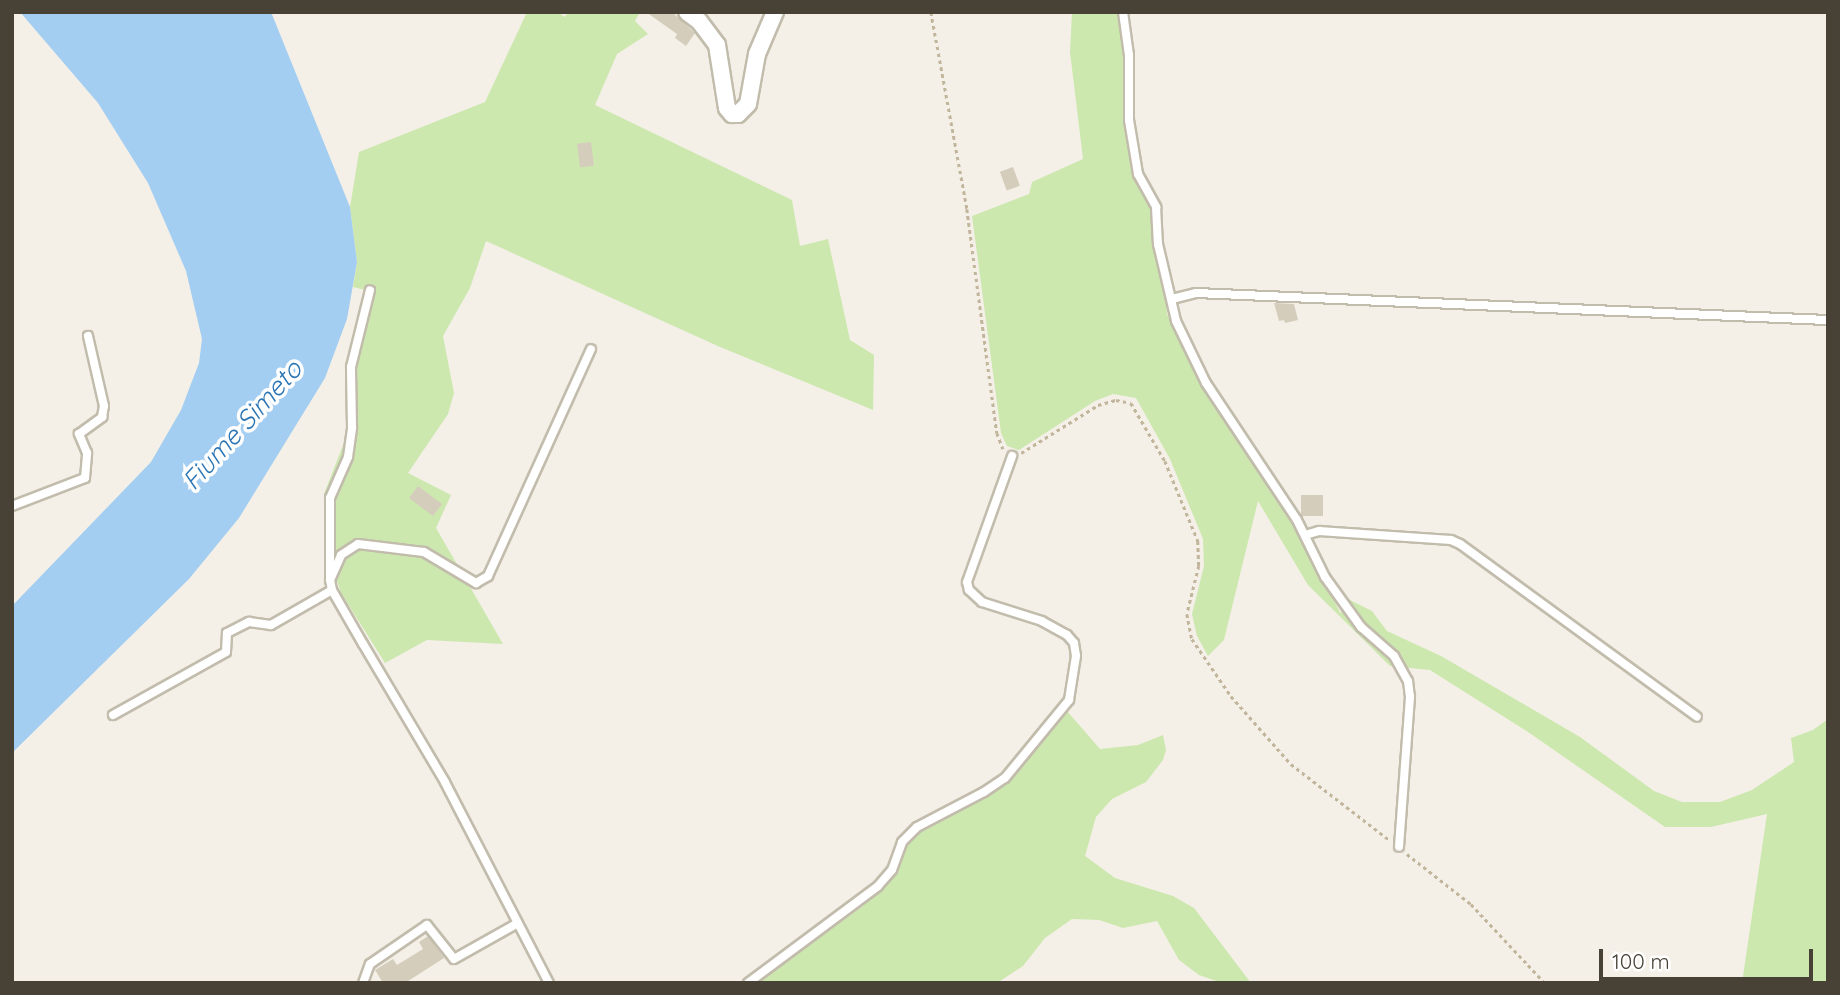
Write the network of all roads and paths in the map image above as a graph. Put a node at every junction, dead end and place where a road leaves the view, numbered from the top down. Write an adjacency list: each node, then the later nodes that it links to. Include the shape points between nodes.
1 (687, 12): 2 (street, via 717,46 727,108 738,114 748,104 757,54)
2 (775, 12)
3 (931, 12): 12 (path, via 967,209 997,433 1000,446)
4 (1123, 12): 8 (lane, via 1129,55 1129,120 1138,174 1156,206 1158,244)
5 (12, 153): 6 (path)
6 (12, 172)
7 (370, 290): 15 (lane, via 351,367 348,457 330,498)
8 (1172, 299): 9 (lane, via 1196,293); 14 (lane, via 1176,321 1206,383)
9 (1828, 320)
10 (88, 336): 13 (lane, via 104,406 102,417 79,434 87,453 85,478)
11 (592, 349): 15 (lane, via 488,576 476,583 424,552 358,544 341,555)
12 (1012, 456): 19 (path, via 1098,405 1115,400 1131,403 1165,461 1198,541 1199,566 1187,614 1192,639 1231,696 1291,764); 23 (lane, via 968,590 982,602 1042,621 1067,635 1076,656 1069,700 1005,778 917,827 902,842 892,870 878,886)
13 (12, 506)
14 (1305, 535): 18 (lane, via 1320,531 1460,544); 19 (lane, via 1338,597 1361,627 1394,656 1408,681)
15 (330, 580): 16 (lane)
16 (332, 590): 17 (lane, via 271,625 249,622 227,633 226,652); 20 (lane, via 445,782)
17 (113, 715)
18 (1697, 718)
19 (1399, 847): 24 (path, via 1471,904)
20 (518, 923): 21 (lane, via 454,959 427,925 370,964); 22 (lane)
21 (363, 983)
22 (549, 983)
23 (748, 983)
24 (1545, 983)

